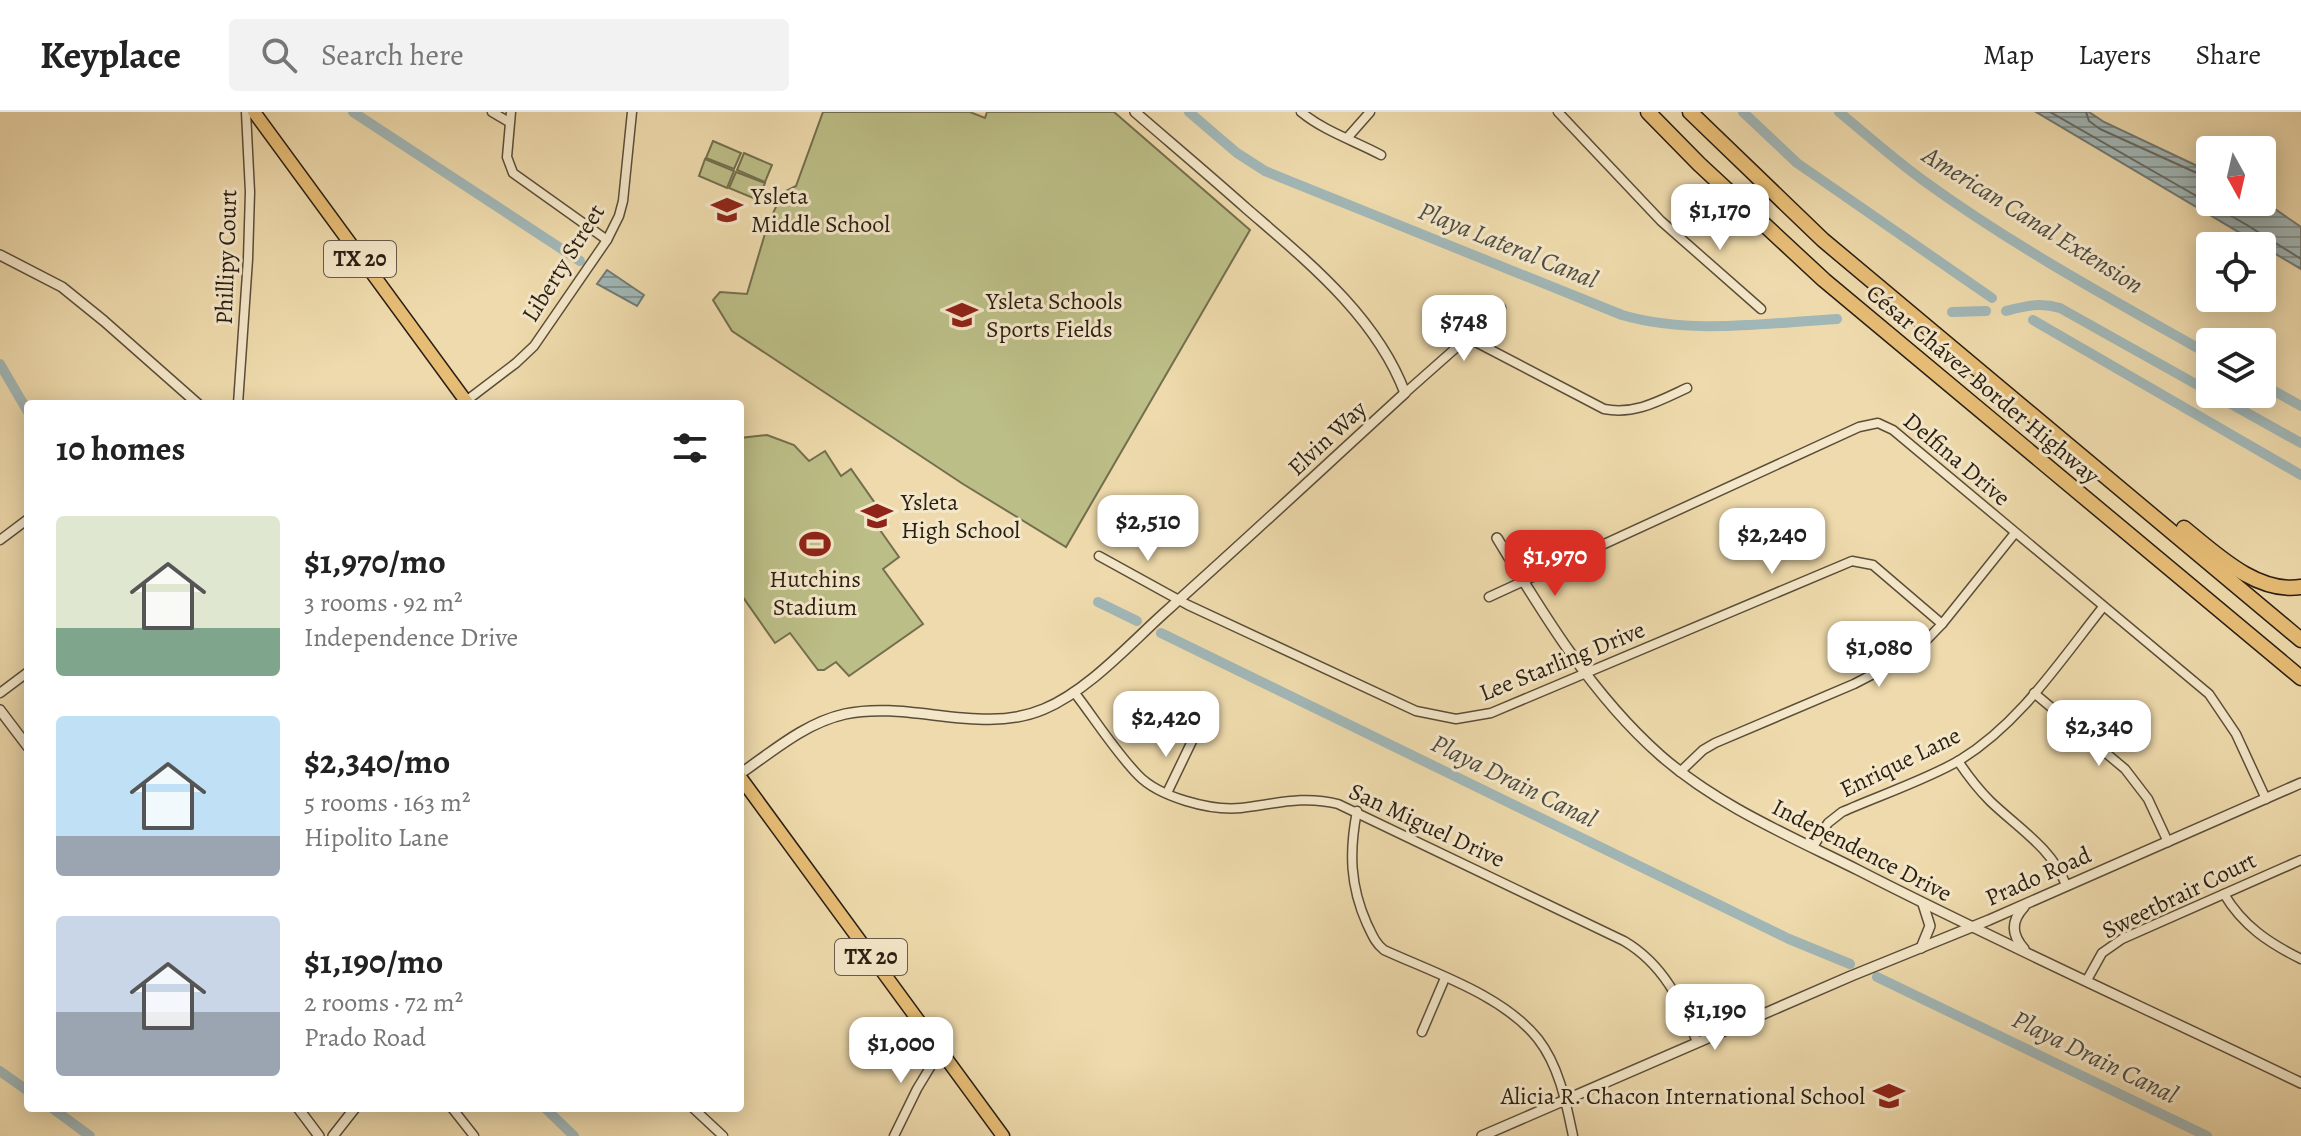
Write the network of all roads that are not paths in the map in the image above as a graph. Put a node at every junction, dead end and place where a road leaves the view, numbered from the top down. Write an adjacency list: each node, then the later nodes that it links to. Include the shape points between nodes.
1 (246, 112): 23 (street, Phillipy Court, via 250,192)
2 (254, 112): 24 (main road, TX 20)
3 (492, 112): 12 (street)
4 (511, 112): 12 (street)
5 (632, 112): 15 (street, Liberty Street, via 623,201)
6 (1135, 112): 21 (street, via 1312,265 1380,346)
7 (1301, 112): 13 (street, via 1315,124)
8 (1370, 112): 13 (street)
9 (1558, 112): 18 (street, via 1661,221)
10 (1648, 112): 41 (highway, César Chávez Border Highway, via 1824,280)
11 (1690, 112): 26 (highway, César Chávez Border Highway, via 1823,240)
12 (509, 122): 15 (street, via 507,157 513,173)
13 (1348, 137): 14 (street)
14 (1381, 155)
15 (607, 240): 25 (street, Liberty Street, via 534,346)
16 (0, 255): 22 (street, via 62,287)
17 (1501, 308): 19 (street, Elvin Way)
18 (1761, 309)
19 (1468, 338): 20 (street, via 1604,409 1646,407); 21 (street, Elvin Way)
20 (1687, 388)
21 (1405, 393): 35 (street, Elvin Way)
22 (193, 400)
23 (238, 400)
24 (465, 400)
25 (471, 400)
26 (2089, 462): 33 (highway, via 2259,582 2281,589); 38 (highway, César Chávez Border Highway)
27 (24, 522): 30 (street)
28 (2015, 533): 32 (street, Delfina Drive, via 1878,423 1859,427); 36 (street, Delfina Drive); 37 (street)
29 (1497, 538): 32 (street, Independence Drive)
30 (0, 540)
31 (1099, 556): 35 (street, Lee Starling Drive)
32 (1523, 580): 34 (street, Delfina Drive); 40 (street, Independence Drive)
33 (2301, 587)
34 (1489, 597)
35 (1180, 599): 40 (street, Lee Starling Drive, via 1438,717 1491,713); 42 (street, Elvin Way)
36 (2103, 607): 44 (street, Enrique Lane); 54 (street, Delfina Drive, via 2209,694 2236,734)
37 (1942, 624): 40 (street, Lee Starling Drive, via 1873,565 1852,561); 49 (street, via 1900,662 1715,743)
38 (2301, 640)
39 (24, 675): 43 (street)
40 (1586, 675): 49 (street, Independence Drive, via 1639,736)
41 (2301, 678)
42 (1074, 692): 50 (street, Elvin Way, via 1044,709 1005,718 882,710 846,714 798,733); 53 (street, San Miguel Drive, via 1139,776)
43 (0, 693)
44 (2034, 693): 48 (street, Enrique Lane, via 2007,723); 56 (street, via 2125,769 2148,799)
45 (0, 710): 47 (street)
46 (1193, 739): 53 (street)
47 (24, 742)
48 (1958, 761): 57 (street, Enrique Lane, via 1842,812); 59 (street, via 1991,802 2049,854)
49 (1680, 772): 57 (street, Independence Drive, via 1719,799)
50 (744, 773)
51 (744, 782): 71 (main road, TX 20)
52 (2301, 783): 54 (street, Prado Road)
53 (1167, 793): 55 (street, San Miguel Drive, via 1216,808 1311,799)
54 (2266, 799): 56 (street, Prado Road)
55 (1357, 811): 67 (street, via 1351,864 1374,939 1384,950); 70 (street, San Miguel Drive, via 1638,949 1676,993)
56 (2168, 842): 59 (street, Prado Road)
57 (1813, 847): 62 (street, Independence Drive)
58 (2301, 860): 60 (street, Sweetbrair Court)
59 (2066, 885): 61 (street, Prado Road)
60 (2224, 894): 66 (street, via 2254,932); 68 (street, Sweetbrair Court, via 2122,939 2102,953)
61 (2028, 902): 63 (street, Prado Road); 65 (street, via 2013,927)
62 (1923, 904): 63 (street, Independence Drive); 64 (street, via 1930,926)
63 (1971, 927): 64 (street, Prado Road); 65 (street, Independence Drive)
64 (1921, 948): 70 (street, Prado Road)
65 (2026, 952): 68 (street, Independence Drive)
66 (2301, 959)
67 (1445, 978): 69 (street); 73 (street, via 1519,1019 1548,1054)
68 (2087, 980): 72 (street, Independence Drive)
69 (1422, 1032)
70 (1697, 1042): 73 (street, Prado Road)
71 (940, 1051): 82 (street); 83 (main road, TX 20)
72 (2301, 1083)
73 (1566, 1099): 84 (street, Prado Road); 85 (street)
74 (301, 1112): 78 (street)
75 (352, 1112): 79 (street)
76 (455, 1112): 80 (street)
77 (697, 1112): 81 (street)
78 (319, 1136)
79 (333, 1136)
80 (474, 1136)
81 (723, 1136)
82 (894, 1136)
83 (1003, 1136)
84 (1482, 1136)
85 (1573, 1136)

